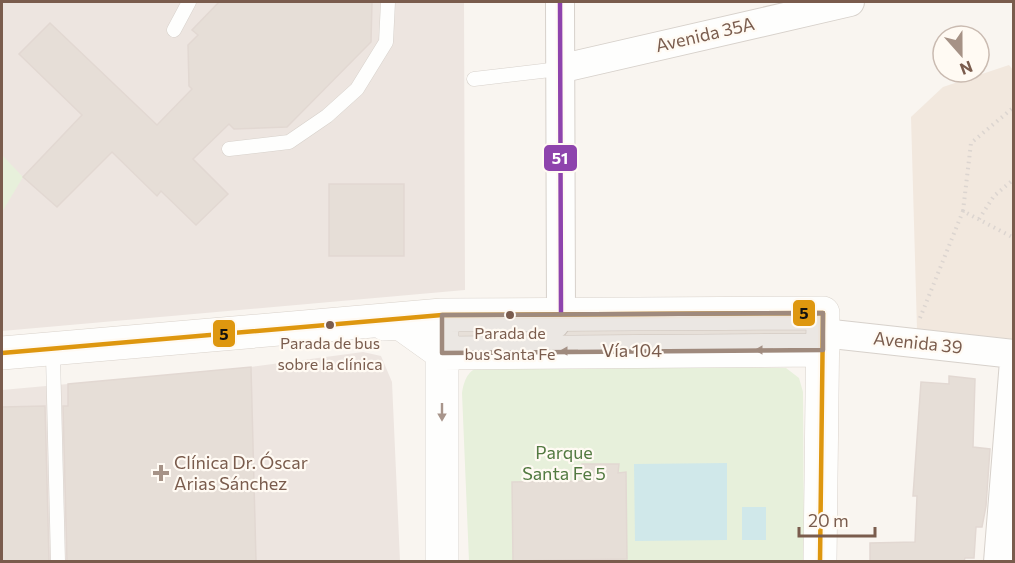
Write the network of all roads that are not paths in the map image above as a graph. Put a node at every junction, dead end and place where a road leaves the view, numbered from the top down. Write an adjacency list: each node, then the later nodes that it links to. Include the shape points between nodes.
1 (189, 2): 5 (lane)
2 (388, 2): 8 (lane, via 386,42 357,89 289,142)
3 (560, 2): 6 (street)
4 (850, 2): 6 (street, Avenida 35A)
5 (174, 30)
6 (559, 69): 7 (lane); 9 (street)
7 (474, 80)
8 (230, 149)
9 (561, 314): 10 (main road, Vía 104); 11 (main road, Vía 104, via 823,313)
10 (442, 330): 11 (main road, Vía 104, one-way to 10); 12 (main road, Vía 104); 14 (main road, via 400,323); 18 (main road, one-way to 18)
11 (823, 342): 13 (street, Avenida 39, via 910,342); 19 (main road, Vía 104)
12 (2, 353)
13 (1014, 354)
14 (53, 356): 16 (main road); 17 (lane)
15 (1014, 361): 20 (street)
16 (2, 362)
17 (58, 561)
18 (442, 561)
19 (820, 561)
20 (998, 561)

